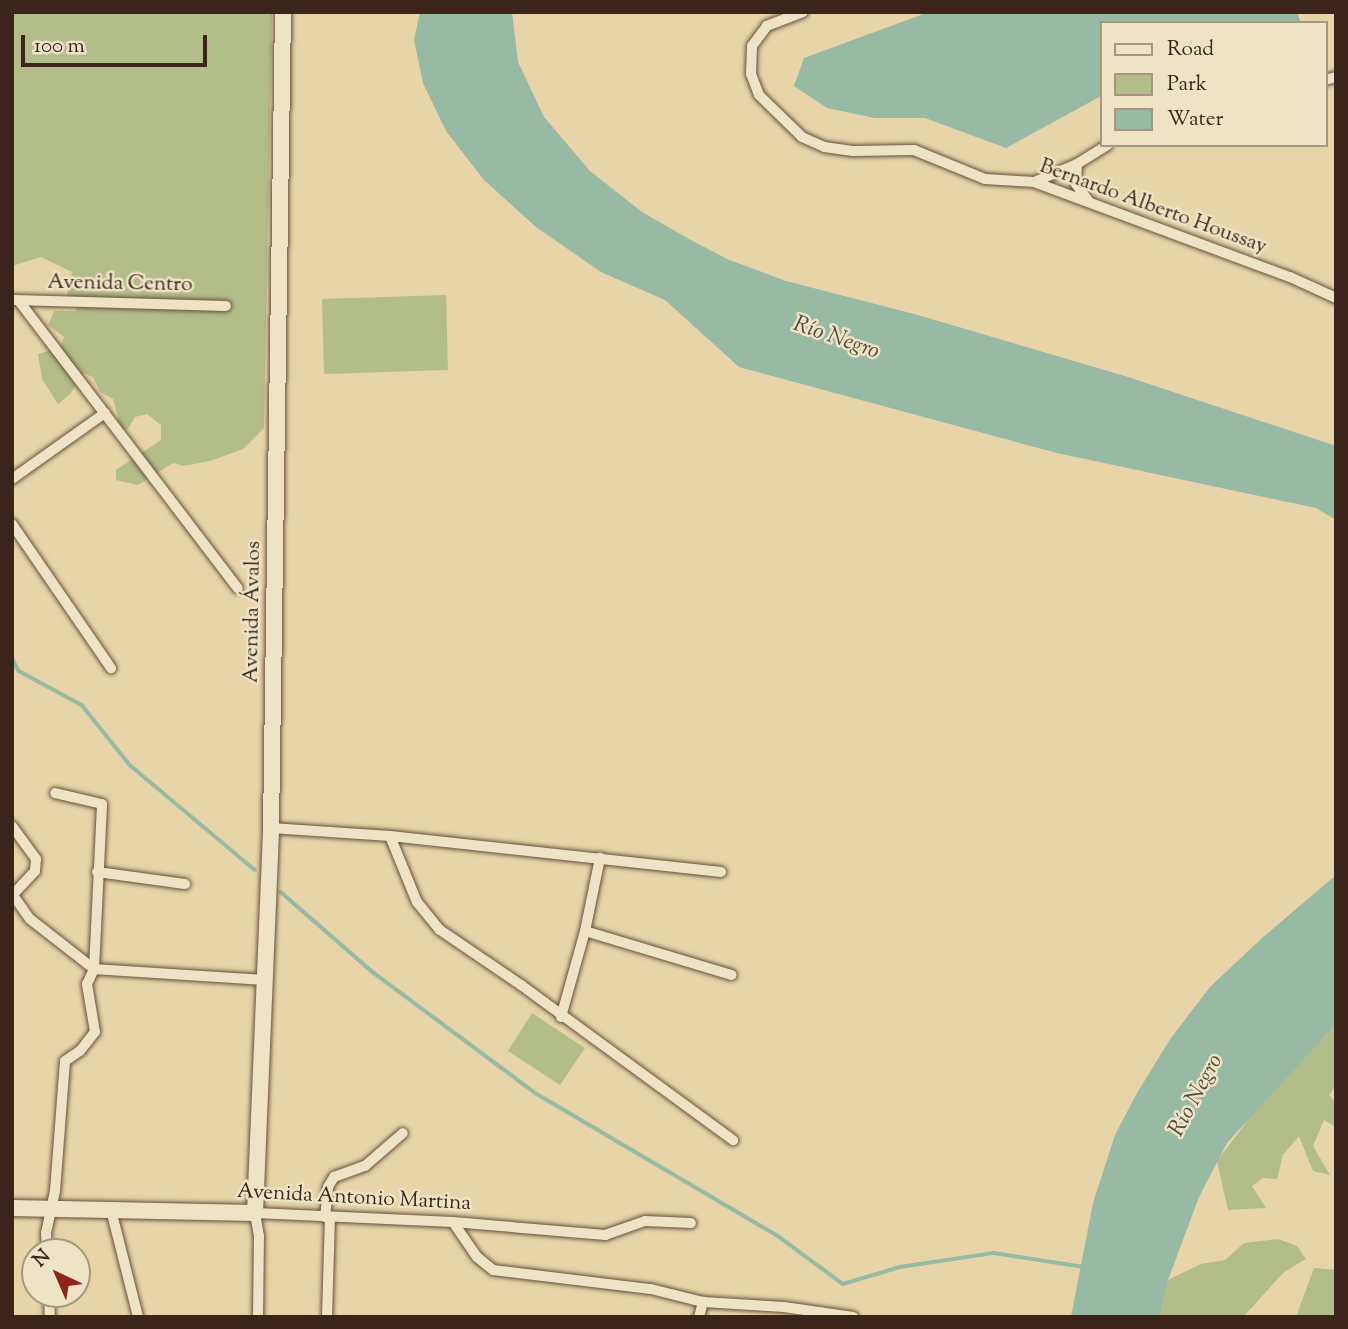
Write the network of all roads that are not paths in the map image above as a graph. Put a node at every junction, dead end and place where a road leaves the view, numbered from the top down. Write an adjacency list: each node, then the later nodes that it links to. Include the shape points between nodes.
1 (283, 12): 17 (street, Avenida Ávalos)
2 (803, 12): 5 (street, Bernardo Alberto Houssay, via 767,26 752,46 751,74 759,95 802,137 843,150 914,150 985,179)
3 (1104, 147): 4 (street)
4 (1077, 164): 5 (street); 6 (street, via 1076,184)
5 (1034, 182): 6 (street, Bernardo Alberto Houssay)
6 (1089, 202): 7 (street, Bernardo Alberto Houssay)
7 (1336, 298)
8 (16, 300): 9 (street, Avenida Centro); 10 (street)
9 (226, 306)
10 (105, 413): 11 (street); 13 (street)
11 (12, 478)
12 (12, 524): 14 (street)
13 (238, 588)
14 (111, 668)
15 (55, 793): 20 (street, via 102,804)
16 (12, 826): 24 (street, via 36,859 36,872 13,895 30,919)
17 (271, 828): 18 (street); 26 (street, Avenida Ávalos)
18 (390, 836): 19 (street); 27 (street, via 417,902 440,930)
19 (600, 858): 21 (street); 23 (street)
20 (97, 872): 22 (street); 24 (street)
21 (721, 872)
22 (185, 884)
23 (585, 931): 25 (street); 27 (street)
24 (94, 969): 26 (street); 31 (street, via 87,984 95,1032 65,1061)
25 (732, 975)
26 (264, 980): 33 (street, Avenida Ávalos)
27 (561, 1017): 29 (street)
28 (403, 1133): 34 (street, via 365,1166 334,1177 328,1187)
29 (733, 1140)
30 (12, 1208): 31 (street, Avenida Antonio Martina)
31 (51, 1209): 32 (street, Avenida Antonio Martina); 37 (street)
32 (111, 1210): 33 (street, Avenida Antonio Martina); 39 (street)
33 (255, 1213): 34 (street, Avenida Antonio Martina); 40 (street)
34 (327, 1217): 35 (street, Avenida Antonio Martina); 41 (street)
35 (453, 1223): 36 (street, Avenida Antonio Martina, via 605,1236 645,1221); 38 (street, via 477,1257 494,1270 652,1289)
36 (691, 1223)
37 (46, 1238)
38 (703, 1302): 42 (street); 43 (street)
39 (138, 1317)
40 (258, 1317)
41 (327, 1317)
42 (699, 1317)
43 (853, 1317)

